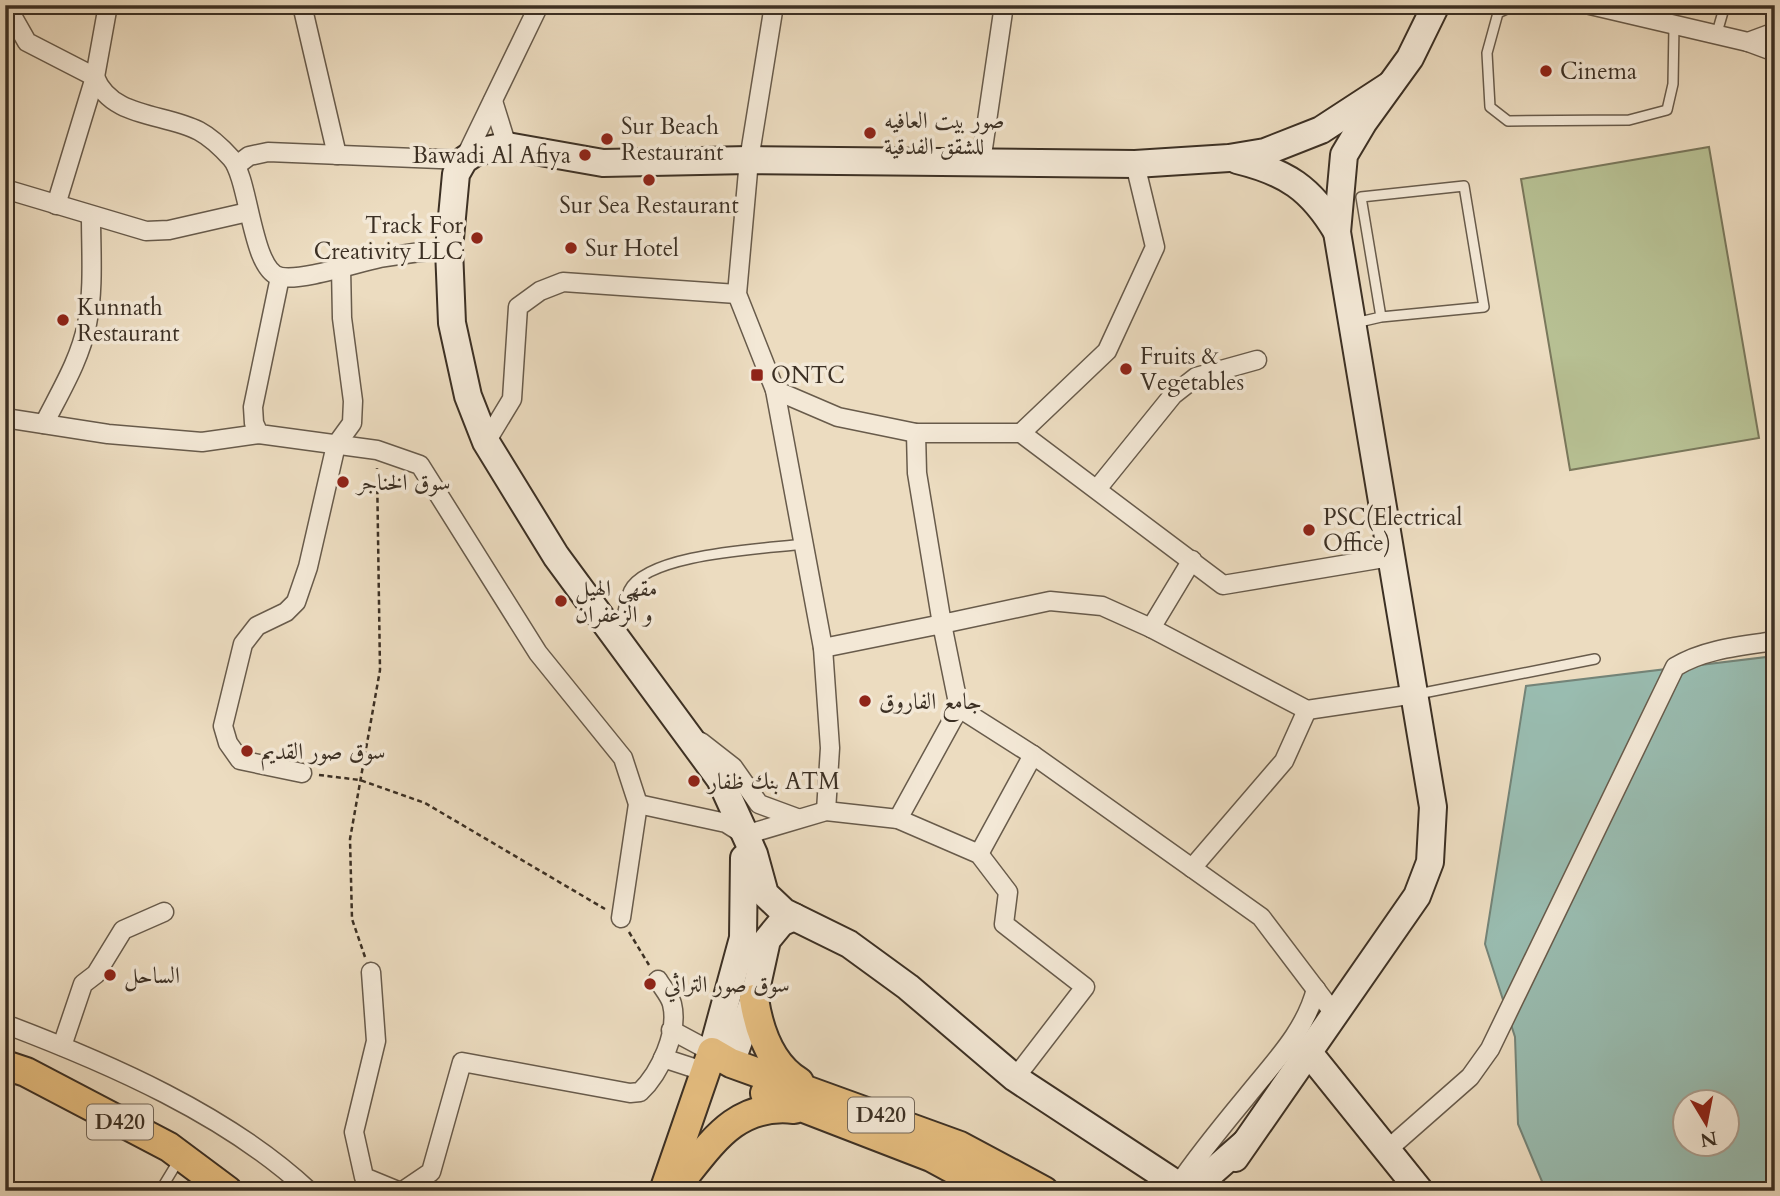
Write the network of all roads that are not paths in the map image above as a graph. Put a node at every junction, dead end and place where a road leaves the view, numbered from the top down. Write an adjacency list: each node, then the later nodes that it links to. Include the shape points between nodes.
1 (6, 5): 16 (street, via 27,42)
2 (108, 5): 16 (street)
3 (302, 5): 20 (street)
4 (539, 5): 18 (street)
5 (774, 5): 23 (street)
6 (1004, 5): 24 (street)
7 (1436, 5): 17 (street, via 1410,58)
8 (1538, 5): 11 (lane, via 1515,5 1498,13 1487,53 1490,107 1508,121 1629,120 1667,110 1673,84)
9 (1590, 5): 11 (street)
10 (1725, 5): 13 (lane)
11 (1674, 26): 13 (street)
12 (1775, 32): 14 (street)
13 (1716, 36): 14 (street)
14 (1748, 42): 15 (street)
15 (1775, 52)
16 (95, 77): 26 (street, via 114,103 197,130 217,142); 28 (street)
17 (1390, 85): 21 (street, via 1321,130 1265,152); 31 (street, via 1344,155)
18 (493, 101): 19 (street); 22 (street)
19 (507, 146): 22 (street, via 476,152); 23 (street, via 603,163)
20 (337, 155): 22 (street); 26 (street, via 268,152 248,156)
21 (1229, 158): 25 (street); 31 (street, via 1269,168 1301,187 1323,208)
22 (464, 160): 32 (street, via 456,174)
23 (749, 160): 24 (street); 35 (street)
24 (981, 162): 25 (street)
25 (1135, 164): 43 (street, via 1155,247 1107,351)
26 (237, 165): 29 (street)
27 (5, 189): 28 (street)
28 (56, 205): 30 (street)
29 (248, 212): 30 (street, via 146,231); 34 (street, via 262,257 270,272)
30 (91, 216): 41 (street, via 87,326 76,362)
31 (1337, 232): 37 (street)
32 (449, 249): 33 (street); 45 (street, via 452,323 468,396)
33 (341, 267): 34 (street); 46 (street, via 341,318 353,401 352,423)
34 (280, 277): 44 (street, via 253,407)
35 (737, 294): 39 (street); 45 (street, via 563,282 540,291 518,307 512,399)
36 (1381, 317): 36 (lane, via 1484,307 1464,186 1361,197); 37 (lane)
37 (1351, 324): 49 (street)
38 (1257, 360): 47 (street, via 1195,377 1173,395)
39 (775, 390): 42 (street, via 838,417); 48 (street)
40 (5, 418): 41 (street)
41 (44, 424): 44 (street, via 202,442)
42 (916, 433): 43 (street); 51 (street, via 917,473)
43 (1021, 433): 47 (street)
44 (259, 434): 46 (street)
45 (486, 442): 53 (street, via 556,556)
46 (336, 445): 62 (street, via 296,601 286,612 257,625 243,644 223,726 240,760); 63 (street, via 377,450 420,465 538,653 623,758)
47 (1097, 489): 50 (street)
48 (804, 544): 53 (lane, via 694,559 644,574 630,588); 55 (street)
49 (1391, 557): 50 (street, via 1223,585); 57 (street)
50 (1192, 559): 52 (street)
51 (942, 624): 52 (street, via 1050,601 1102,606); 55 (street); 58 (street)
52 (1151, 628): 59 (street)
53 (620, 639): 60 (street)
54 (1775, 641): 88 (street, via 1713,652 1675,667 1490,1049 1471,1077)
55 (823, 648): 64 (street, via 830,748)
56 (1595, 659): 57 (lane)
57 (1415, 694): 59 (street); 77 (street, via 1433,807 1430,862 1417,896)
58 (959, 708): 61 (street); 66 (street)
59 (1307, 710): 69 (street, via 1284,761)
60 (682, 726): 65 (street, via 733,767 759,804); 67 (street, via 731,799)
61 (1034, 755): 68 (street); 69 (street)
62 (302, 773)
63 (638, 804): 67 (street, via 726,823); 72 (street)
64 (827, 811): 65 (street); 66 (street)
65 (797, 818): 67 (street)
66 (898, 819): 68 (street)
67 (745, 835): 71 (street, via 765,894 777,908); 84 (street, via 743,938)
68 (979, 854): 85 (street, via 1008,892 1004,924 1085,987)
69 (1192, 868): 75 (street, via 1261,918)
70 (164, 912): 80 (street, via 123,930 96,974 83,984)
71 (794, 917): 76 (street, via 767,940); 85 (street, via 849,944)
72 (621, 918)
73 (371, 972): 95 (street, via 376,1041 354,1132 364,1177)
74 (658, 980): 79 (street, via 672,1004)
75 (1316, 989): 77 (street); 91 (street, via 1310,1013 1294,1038 1202,1150)
76 (754, 999): 84 (street); 86 (main road, via 760,1026 777,1062)
77 (1336, 1016): 81 (street)
78 (5, 1024): 80 (street)
79 (671, 1030): 82 (street); 84 (street)
80 (62, 1046): 94 (street, via 197,1110)
81 (1309, 1053): 87 (street); 88 (street)
82 (663, 1058): 84 (street); 95 (street, via 646,1086 631,1093 462,1062 432,1172)
83 (5, 1065): 89 (main road, D420, via 26,1072)
84 (719, 1066): 86 (main road, D420); 90 (main road)
85 (1015, 1077): 91 (street)
86 (813, 1102): 90 (main road, via 767,1108 742,1118 720,1133); 96 (main road, D420); 97 (main road, D420, via 960,1146)
87 (1244, 1144): 91 (street, via 1203,1180); 98 (street)
88 (1387, 1150): 99 (street)
89 (181, 1157): 92 (lane); 93 (main road, D420)
90 (675, 1186)
91 (1178, 1188)
92 (160, 1191)
93 (228, 1191)
94 (309, 1191)
95 (401, 1191)
96 (995, 1191)
97 (1044, 1191)
98 (1211, 1191)
99 (1420, 1191)

